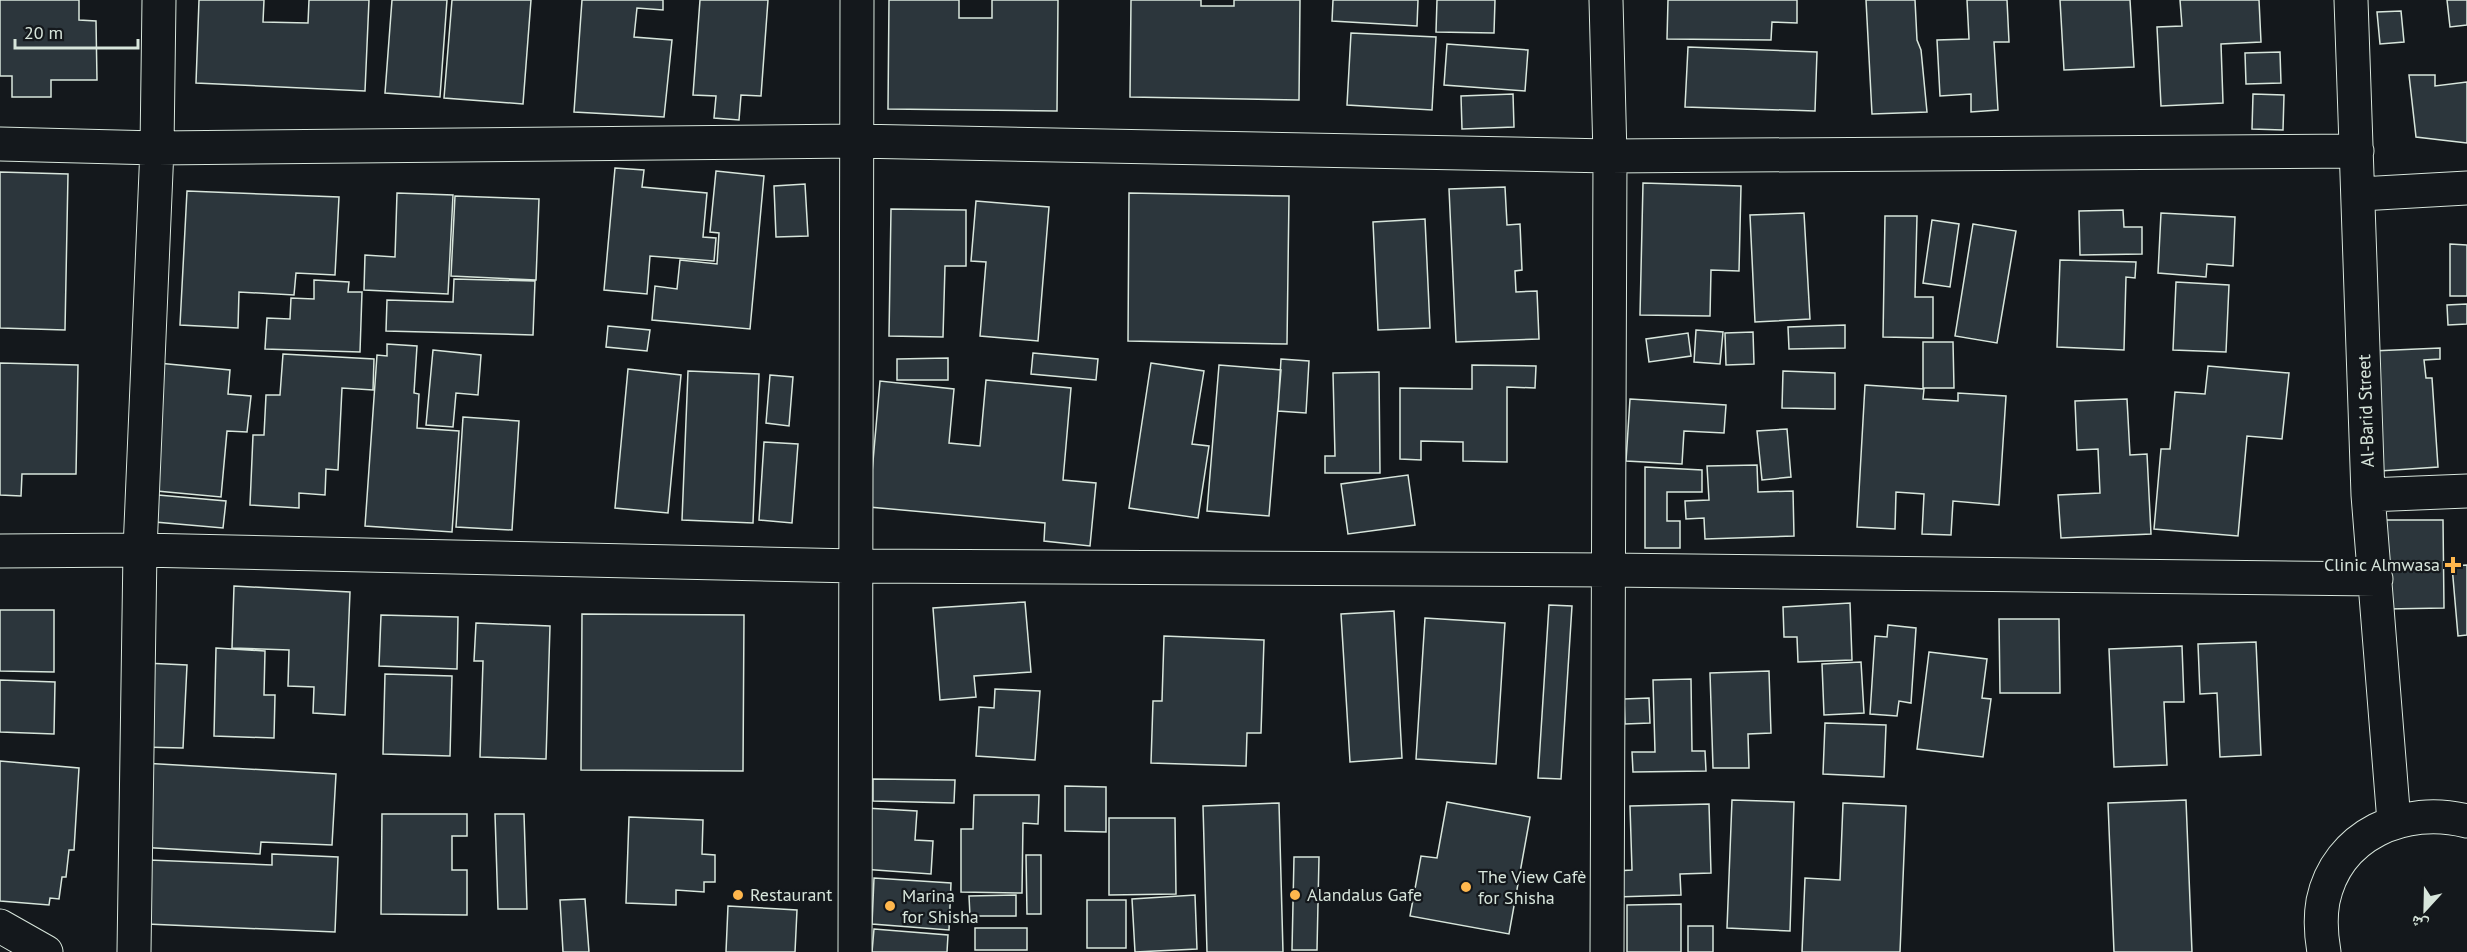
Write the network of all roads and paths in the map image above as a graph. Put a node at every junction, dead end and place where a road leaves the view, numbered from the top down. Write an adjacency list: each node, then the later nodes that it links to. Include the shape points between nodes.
1 (159, 0): 7 (street)
2 (857, 0): 5 (street)
3 (1606, 0): 9 (street)
4 (2351, 0): 8 (street, Al-Barid Street)
5 (855, 141): 7 (street); 9 (street); 16 (street)
6 (0, 144): 7 (street)
7 (157, 148): 14 (street)
8 (2357, 152): 9 (street); 11 (street, Al-Barid Street)
9 (1610, 156): 17 (street)
10 (2467, 188): 11 (street)
11 (2360, 194): 13 (street, Al-Barid Street)
12 (2467, 491): 13 (street)
13 (2368, 495): 18 (street, Al-Barid Street)
14 (140, 550): 15 (street); 16 (street); 23 (street)
15 (0, 551)
16 (856, 566): 17 (street); 24 (street)
17 (1608, 570): 18 (street); 25 (street)
18 (2376, 579): 20 (street, Al-Barid Street)
19 (2467, 821): 20 (street, via 2421,816)
20 (2394, 822): 26 (street, via 2370,834 2348,852 2333,875 2323,900 2320,927)
21 (0, 926): 22 (street)
22 (46, 952)
23 (134, 952)
24 (855, 952)
25 (1607, 952)
26 (2324, 952)

